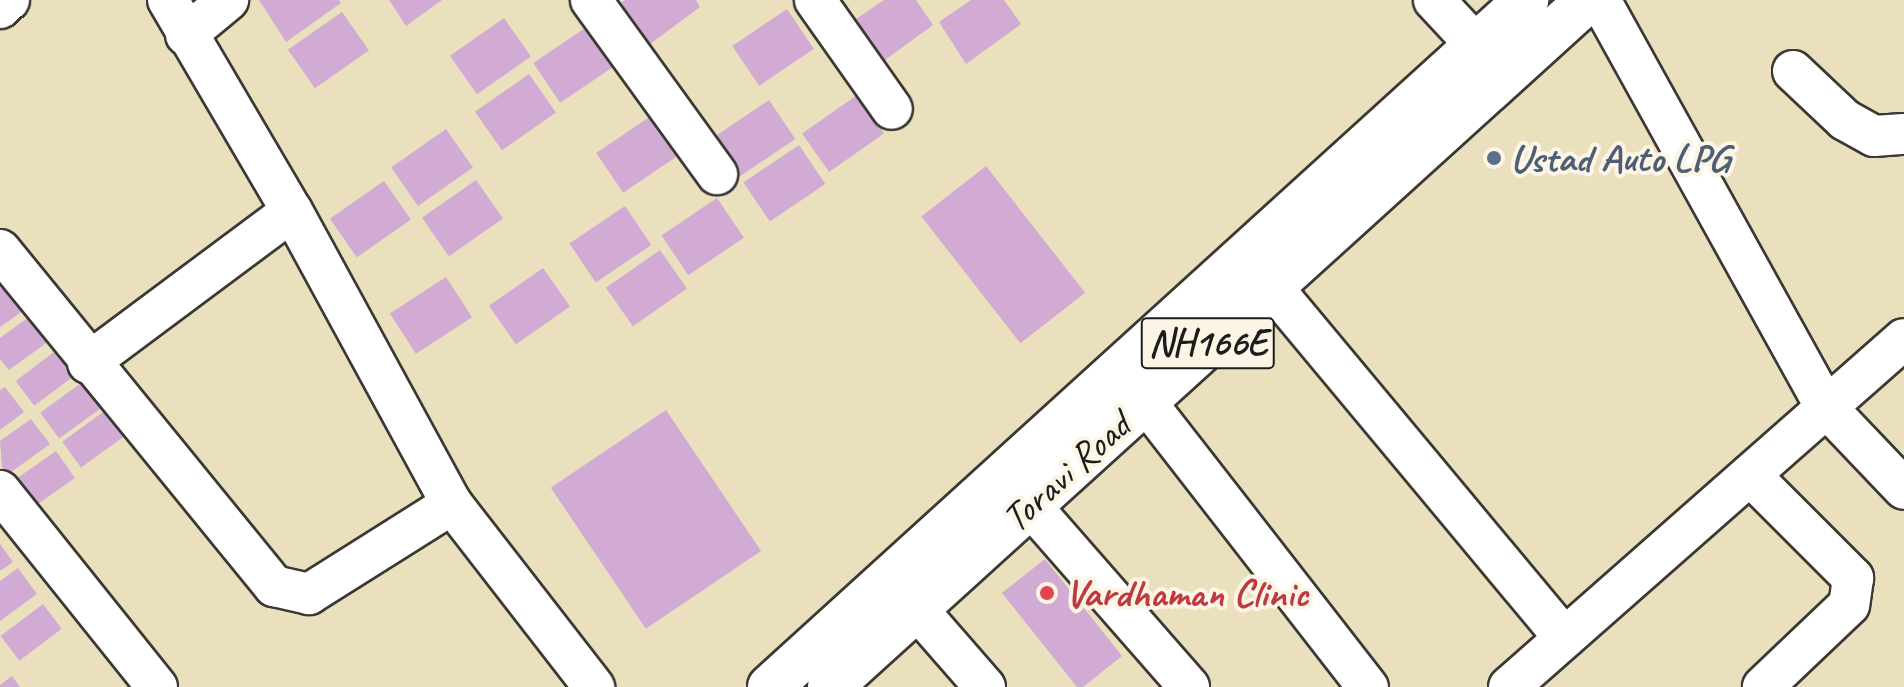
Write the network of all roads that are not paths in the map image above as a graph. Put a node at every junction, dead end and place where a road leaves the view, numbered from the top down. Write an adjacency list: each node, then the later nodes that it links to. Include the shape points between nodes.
1 (9, 0): 10 (street)
2 (168, 0): 11 (street)
3 (228, 0): 11 (street)
4 (591, 0): 16 (street)
5 (815, 0): 14 (street)
6 (1434, 0): 12 (street)
7 (1526, 0): 12 (highway, Toravi Road / NH166E)
8 (1588, 0): 19 (highway, Toravi Road / NH166E)
9 (1600, 0): 23 (street)
10 (0, 8)
11 (186, 35): 17 (street)
12 (1475, 44): 19 (highway, Toravi Road / NH166E)
13 (1793, 71): 15 (street, via 1845,120 1874,136)
14 (892, 109)
15 (1904, 134)
16 (717, 174)
17 (292, 211): 21 (street); 27 (street)
18 (0, 250): 21 (street)
19 (1258, 269): 22 (highway, Toravi Road / NH166E); 30 (street); 34 (highway, Toravi Road / NH166E)
20 (1904, 339): 23 (street)
21 (88, 363): 27 (street, via 274,586 293,594 309,594)
22 (1145, 401): 28 (highway, Toravi Road / NH166E); 38 (street)
23 (1826, 407): 24 (street); 25 (street)
24 (1750, 475): 30 (street); 39 (street, via 1853,578 1849,605)
25 (1904, 489)
26 (0, 491): 32 (street)
27 (452, 504): 33 (street)
28 (1029, 504): 29 (highway, Toravi Road / NH166E); 37 (street)
29 (916, 608): 35 (highway, Toravi Road / NH166E); 36 (street)
30 (1564, 638): 31 (street)
31 (1515, 685)
32 (157, 687)
33 (594, 687)
34 (770, 687)
35 (830, 687)
36 (985, 687)
37 (1189, 687)
38 (1368, 687)
39 (1763, 687)

